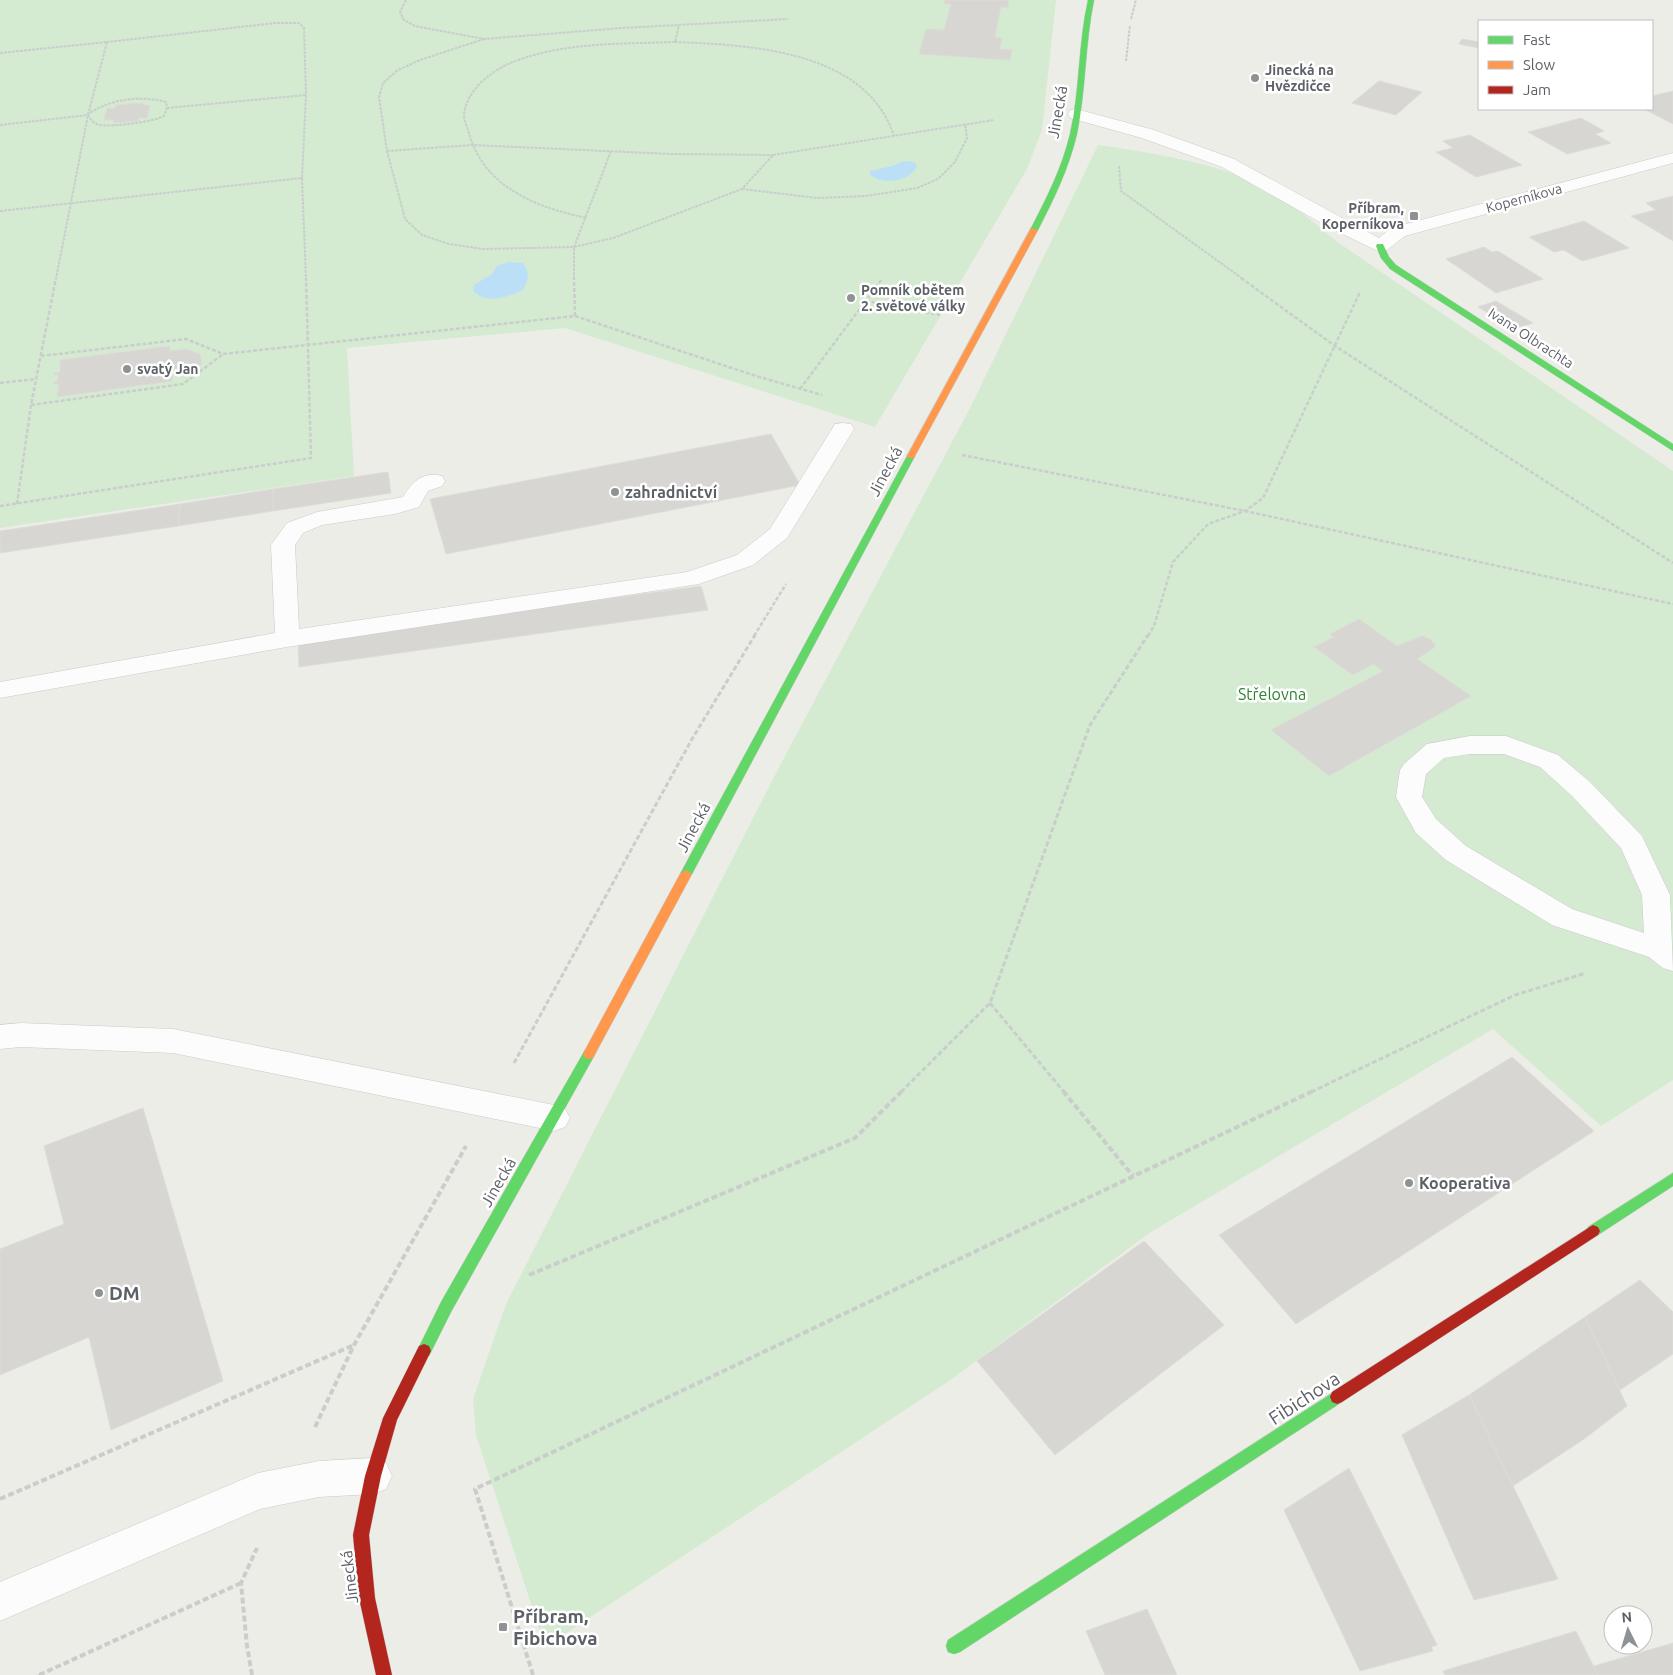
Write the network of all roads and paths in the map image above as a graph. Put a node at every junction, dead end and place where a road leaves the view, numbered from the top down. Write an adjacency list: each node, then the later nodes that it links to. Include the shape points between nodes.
1 (406, 0): 5 (path, via 400,12 404,20 415,26)
2 (1091, 0): 11 (street, Jinecká, via 1084,29)
3 (788, 18): 4 (path)
4 (679, 25): 5 (path); 7 (path)
5 (484, 39): 19 (path, via 420,60 398,70 383,83 379,97)
6 (107, 42): 8 (path); 9 (path, via 299,23 304,28); 12 (path)
7 (675, 42): 17 (path, via 730,44 781,52 820,65 845,76 870,96 887,116); 18 (path, via 580,46 512,62 488,76 470,94 464,116)
8 (0, 53)
9 (306, 95): 10 (path); 23 (path)
10 (167, 108): 12 (path, via 166,102 156,99 109,102); 12 (path, via 164,116 154,121 100,125 91,121)
11 (1076, 114): 16 (street); 44 (street, Jinecká, via 1053,190 1040,218)
12 (88, 115): 15 (path); 25 (path)
13 (994, 120): 14 (path)
14 (965, 124): 17 (path); 24 (path, via 967,138 955,162 938,179 917,188 866,196 817,198)
15 (0, 125)
16 (1115, 125): 28 (street, via 1228,163); 35 (path, via 1121,191)
17 (894, 136): 21 (path)
18 (472, 145): 19 (path); 20 (path); 27 (path, via 484,167 514,192 552,210)
19 (387, 151): 29 (path, via 405,219 422,235 450,244 484,249)
20 (611, 151): 21 (path); 27 (path)
21 (773, 154): 24 (path)
22 (1673, 158): 28 (street, Koperníkova, via 1398,232)
23 (302, 178): 25 (path); 34 (path)
24 (742, 189): 29 (path, via 613,238)
25 (71, 203): 26 (path); 37 (path)
26 (0, 211)
27 (586, 218): 29 (path)
28 (1380, 246): 35 (path); 45 (street, Ivana Olbrachta, via 1385,258 1394,266)
29 (574, 247): 32 (path)
30 (882, 280): 31 (path)
31 (866, 301): 33 (path); 40 (path)
32 (575, 316): 34 (path); 40 (path)
33 (948, 316)
34 (309, 344): 36 (path); 47 (path, via 311,458)
35 (1335, 346): 49 (path, via 1263,498); 50 (path)
36 (222, 354): 37 (path, via 186,339); 42 (path, via 183,384)
37 (41, 356): 38 (path)
38 (36, 379): 39 (path); 42 (path)
39 (0, 383)
40 (800, 389): 41 (path)
41 (828, 397)
42 (31, 405): 47 (path)
43 (843, 429): 53 (street, via 779,532 745,560 691,578)
44 (917, 446): 49 (path); 59 (street, Jinecká)
45 (1673, 448)
46 (434, 481): 53 (street, via 420,487 411,502 317,519 295,528 283,545)
47 (17, 504): 48 (path)
48 (0, 506)
49 (1245, 511): 52 (path); 56 (path, via 1208,524 1173,562 1154,626 1090,726)
50 (1673, 563)
51 (788, 580): 58 (path, via 692,739)
52 (1673, 604)
53 (287, 639): 54 (street)
54 (0, 690)
55 (1666, 955): 55 (street, via 1562,917 1456,853 1426,826 1409,798 1413,770 1436,750 1470,745 1506,746 1549,761 1582,790 1632,843 1656,895); 60 (path, via 1515,995)
56 (990, 1003): 60 (path); 62 (path, via 855,1138)
57 (0, 1037): 58 (street, via 21,1034 173,1041)
58 (490, 1105): 59 (street); 64 (path, via 354,1345)
59 (554, 1118): 63 (street, Jinecká, via 446,1307 390,1418)
60 (1133, 1176): 70 (path, via 475,1489)
61 (1673, 1180): 67 (street, Fibichova)
62 (529, 1275)
63 (373, 1476): 66 (street, via 319,1479 258,1491); 69 (street, Jinecká, via 361,1535 366,1598)
64 (0, 1498)
65 (240, 1583): 68 (path)
66 (0, 1602)
67 (954, 1646)
68 (39, 1675)
69 (384, 1675)
70 (533, 1675)

